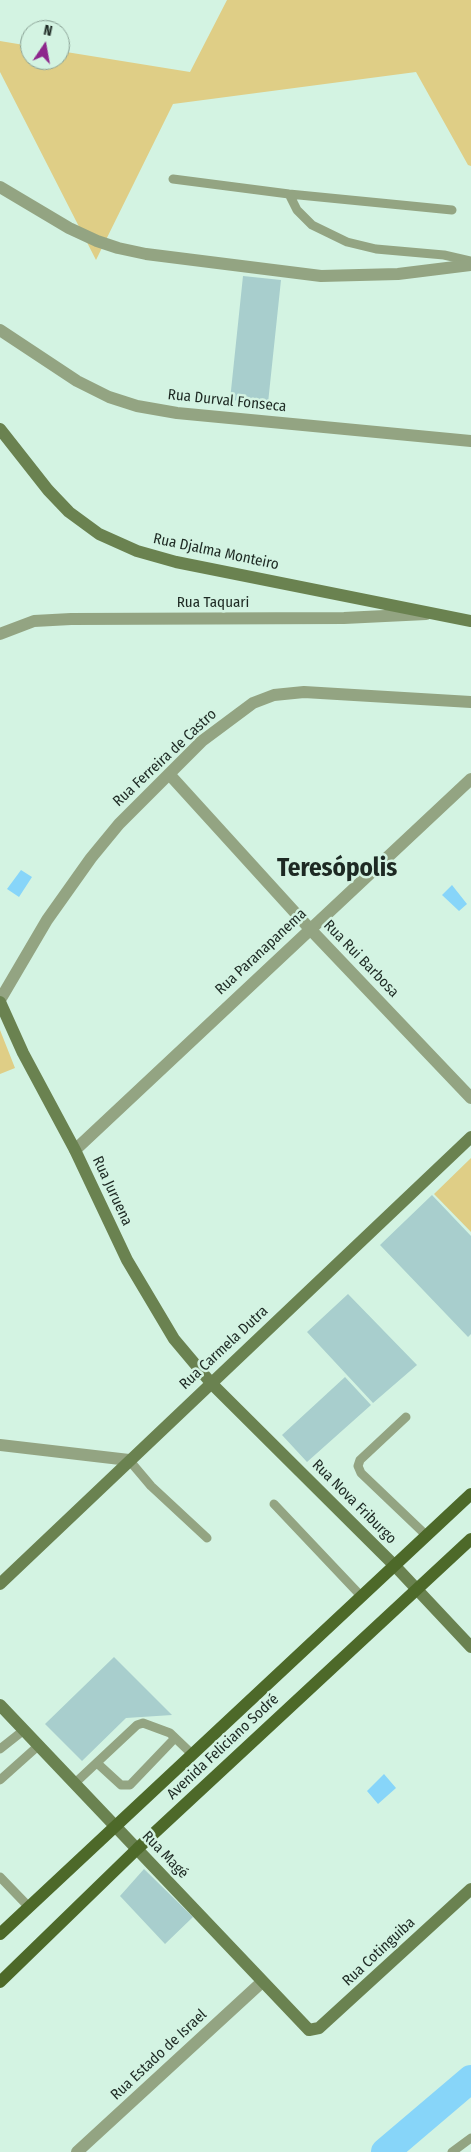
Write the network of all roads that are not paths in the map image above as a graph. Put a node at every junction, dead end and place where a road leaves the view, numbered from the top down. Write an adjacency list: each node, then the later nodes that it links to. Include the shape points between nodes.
1 (172, 179): 3 (lane)
2 (0, 188): 6 (street, via 96,241 146,254 321,276 398,274)
3 (289, 194): 4 (lane); 5 (lane, via 297,210 312,225 347,242 376,249)
4 (452, 210)
5 (471, 260)
6 (471, 265)
7 (0, 330): 9 (street, Rua Durval Fonseca, via 77,381 137,406 177,413)
8 (0, 429): 10 (street, Rua Djalma Monteiro, via 69,512 99,534 137,551 176,562)
9 (471, 441)
10 (429, 613): 11 (street, Rua Djalma Monteiro); 12 (street, Rua Taquari, via 344,618 71,619 34,621)
11 (471, 621)
12 (0, 634)
13 (471, 702): 14 (street, Rua Ferreira de Castro, via 304,692 274,695 253,703 232,717)
14 (169, 774): 16 (street, Rua Rui Barbosa); 17 (street, Rua Ferreira de Castro, via 119,824 91,858 47,920)
15 (471, 779): 16 (street, Rua Paranapanema)
16 (310, 929): 18 (street, Rua Rui Barbosa); 20 (street, Rua Paranapanema)
17 (0, 1001): 20 (street, Rua Juruena, via 23,1054)
18 (471, 1098)
19 (471, 1137): 21 (street, Rua Carmela Dutra)
20 (74, 1150): 21 (street, Rua Juruena, via 112,1230 155,1308 174,1339)
21 (212, 1383): 24 (street, Rua Carmela Dutra); 30 (street, Rua Nova Friburgo)
22 (406, 1417): 27 (lane, via 360,1460 358,1466 361,1473)
23 (0, 1445): 24 (street)
24 (129, 1460): 28 (lane, via 151,1486); 31 (street, Rua Carmela Dutra)
25 (471, 1494): 27 (main road, Avenida Feliciano Sodré)
26 (274, 1504): 33 (lane)
27 (427, 1536): 30 (main road, Avenida Feliciano Sodré)
28 (207, 1538)
29 (471, 1539): 32 (main road, Avenida Feliciano Sodré)
30 (395, 1566): 32 (street, Rua Nova Friburgo); 33 (main road, Avenida Feliciano Sodré)
31 (0, 1583)
32 (417, 1589): 34 (street, Rua Nova Friburgo); 45 (main road, Avenida Feliciano Sodré)
33 (362, 1596): 40 (main road, Avenida Feliciano Sodré)
34 (471, 1646)
35 (0, 1705): 36 (street, Rua Magé)
36 (24, 1730): 38 (street, Rua Magé); 39 (lane)
37 (175, 1738): 40 (lane); 41 (lane, via 149,1724 137,1725); 41 (lane, via 130,1785 121,1785)
38 (38, 1746): 42 (lane); 43 (street, Rua Magé)
39 (0, 1748)
40 (193, 1755): 44 (main road, Avenida Feliciano Sodré)
41 (97, 1763): 43 (lane)
42 (0, 1780)
43 (74, 1784): 44 (street, Rua Magé)
44 (115, 1826): 45 (street, Rua Magé); 48 (main road, Avenida Feliciano Sodré)
45 (137, 1849): 50 (main road, Avenida Feliciano Sodré); 51 (street, Rua Magé)
46 (0, 1878): 48 (lane)
47 (471, 1889): 52 (street, Rua Cotinguiba, via 319,2028)
48 (29, 1907): 49 (main road, Avenida Feliciano Sodré)
49 (0, 1934)
50 (0, 1982)
51 (262, 1982): 52 (street, Rua Magé); 54 (street, Rua Estado de Israel)
52 (306, 2028)
53 (471, 2138): 55 (lane)
54 (77, 2152)
55 (452, 2152)

